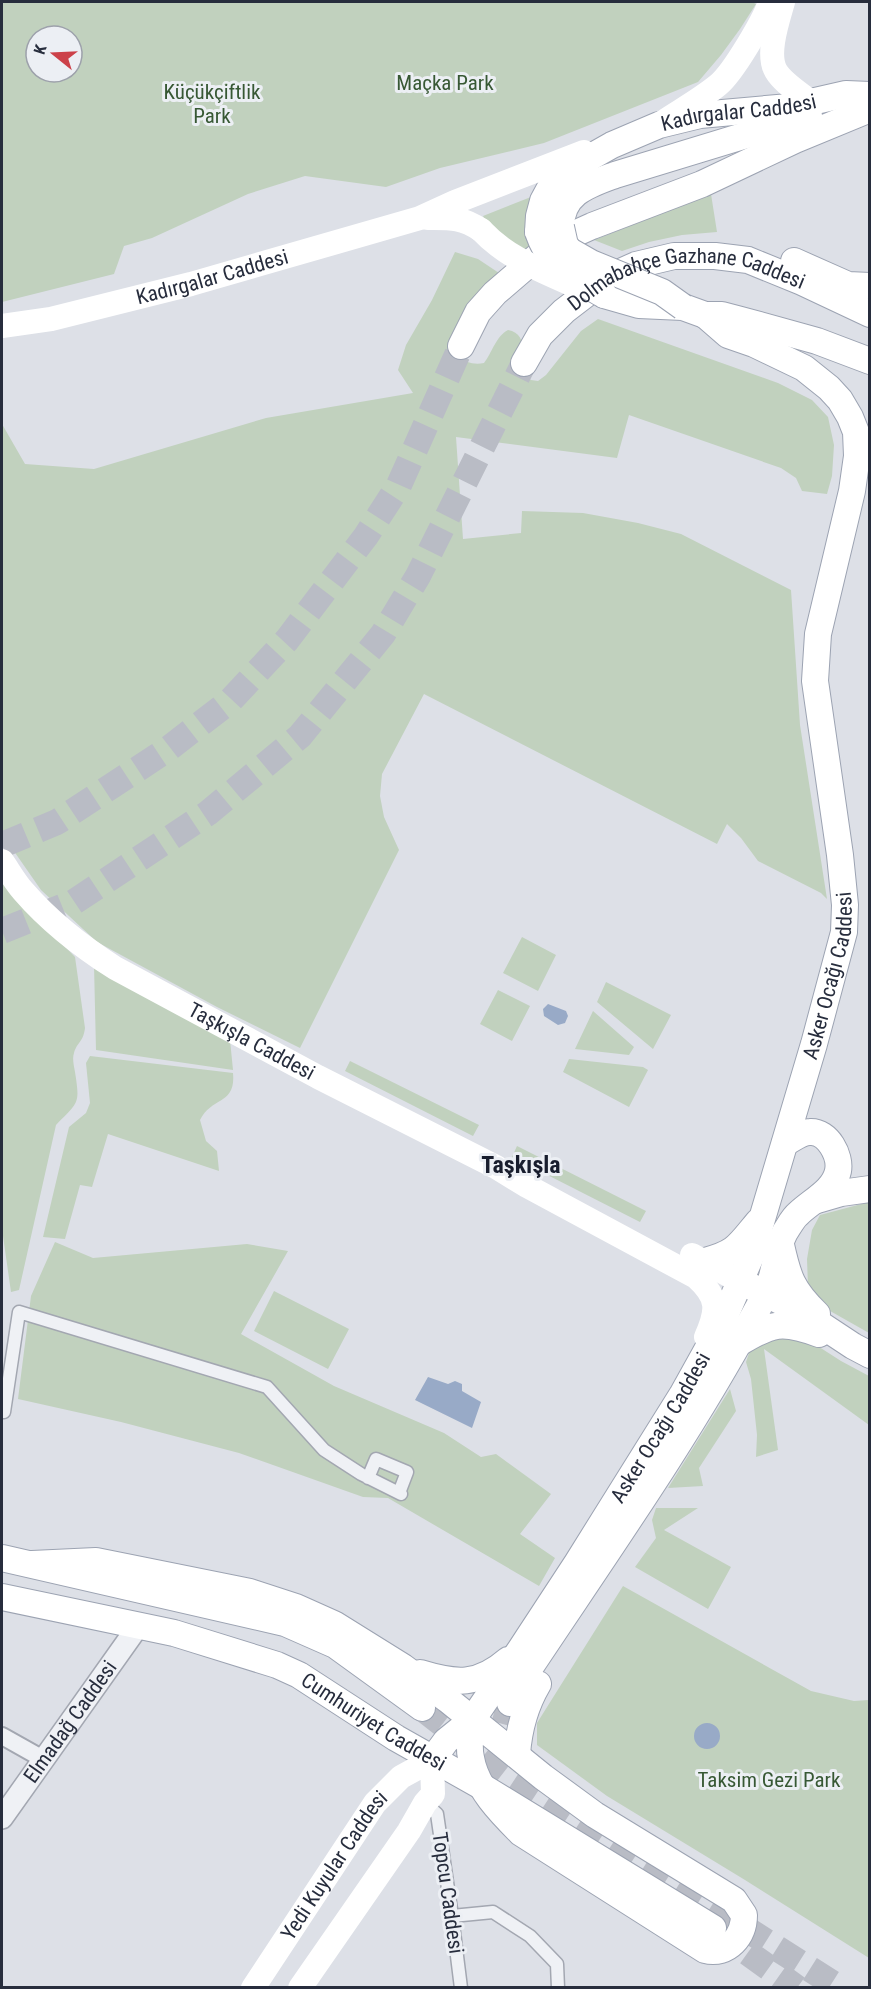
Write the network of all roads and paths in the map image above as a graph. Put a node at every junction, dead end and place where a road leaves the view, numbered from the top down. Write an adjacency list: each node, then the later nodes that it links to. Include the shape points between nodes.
1 (770, 2): 4 (main road, via 765,17)
2 (784, 2): 3 (main road, via 772,48)
3 (775, 69): 4 (main road, via 756,67); 6 (main road)
4 (724, 79): 7 (main road)
5 (867, 100): 6 (main road, Kadırgalar Caddesi, via 846,94); 10 (main road, via 586,185 566,203); 17 (main road, via 702,184 552,244 478,312)
6 (811, 102): 7 (main road, Kadırgalar Caddesi, via 700,114)
7 (659, 125): 8 (main road, Kadırgalar Caddesi)
8 (612, 145): 9 (main road, via 567,158); 10 (main road, Kadırgalar Caddesi, via 559,175 538,216)
9 (420, 218): 12 (main road, bridge, via 458,218 470,222 514,258); 16 (main road, Kadırgalar Caddesi, via 170,289 51,319)
10 (550, 229): 12 (main road, Dolmabahçe Gazhane Caddesi, bridge, via 546,253 558,266); 14 (main road, Asker Ocağı Caddesi, bridge, via 570,251 662,292)
11 (870, 286): 13 (main road, via 848,285 770,252 700,240 651,246 627,256)
12 (604, 295): 14 (main road, Dolmabahçe Gazhane Caddesi, via 639,305)
13 (564, 311): 15 (main road, Dolmabahçe Gazhane Caddesi, via 607,278 636,265 674,256 715,256 774,269); 19 (main road, Dolmabahçe Gazhane Caddesi, via 540,335)
14 (694, 311): 18 (main road, Dolmabahçe Gazhane Caddesi, via 787,332); 21 (main road, Asker Ocağı Caddesi, via 728,335 804,368 840,400 856,432 852,491 818,634 815,681 840,855 844,932)
15 (870, 314)
16 (2, 327)
17 (461, 346)
18 (870, 361)
19 (524, 363)
20 (2, 861): 22 (main road, Taşkışla Caddesi, via 23,891 89,952 258,1045)
21 (785, 1143): 24 (main road, via 811,1131 820,1133 830,1143 838,1164 837,1173); 25 (main road, Asker Ocağı Caddesi)
22 (496, 1167): 27 (main road, Taşkışla Caddesi, via 523,1172 551,1184); 32 (main road, Taşkışla Caddesi, via 684,1269 704,1284 716,1309)
23 (870, 1189): 24 (main road)
24 (817, 1200): 26 (main road, Asker Ocağı Caddesi, via 797,1214)
25 (762, 1218): 27 (main road, via 732,1252); 28 (main road, Asker Ocağı Caddesi)
26 (780, 1243): 29 (main road, Asker Ocağı Caddesi); 31 (main road, via 790,1282 797,1292)
27 (705, 1261): 28 (main road, Taşkışla Caddesi)
28 (741, 1282): 29 (main road, Taşkışla Caddesi); 32 (main road, Asker Ocağı Caddesi)
29 (765, 1294): 30 (main road, Asker Ocağı Caddesi); 31 (main road, Taşkışla Caddesi, via 800,1311)
30 (738, 1343): 31 (main road, via 779,1324 801,1327); 34 (main road, Asker Ocağı Caddesi)
31 (861, 1351)
32 (682, 1395): 40 (main road, Asker Ocağı Caddesi)
33 (4, 1412): 35 (street, via 20,1312 267,1387 324,1450)
34 (680, 1440): 42 (main road, Asker Ocağı Caddesi); 46 (main road, via 650,1503 526,1705)
35 (368, 1478): 35 (street, via 400,1494 407,1472 376,1459)
36 (2, 1558): 37 (main road, Cumhuriyet Caddesi)
37 (32, 1564): 41 (main road, via 96,1561 250,1592 334,1624); 43 (main road, Cumhuriyet Caddesi, via 285,1623 334,1645)
38 (2, 1597): 39 (main road, Cumhuriyet Caddesi)
39 (139, 1625): 47 (street, Elmadağ Caddesi); 48 (main road, Cumhuriyet Caddesi, via 300,1675)
40 (520, 1650): 41 (main road, via 496,1671 473,1679 440,1679); 44 (main road)
41 (403, 1667): 44 (main road)
42 (510, 1703)
43 (422, 1708)
44 (472, 1720): 46 (main road); 48 (main road); 49 (main road, via 470,1758)
45 (2, 1736): 47 (street)
46 (517, 1754): 49 (main road, via 595,1815 734,1900 744,1915 735,1940 724,1951 705,1950 522,1833)
47 (43, 1759): 52 (street, Elmadağ Caddesi)
48 (432, 1760): 49 (main road, Cumhuriyet Caddesi); 50 (main road, via 433,1794); 51 (main road, Yedi Kuyular Caddesi, via 400,1777)
49 (481, 1786): 55 (main road, Cumhuriyet Caddesi)
50 (425, 1803): 53 (main road); 54 (street, Topcu Caddesi, via 436,1814)
51 (369, 1813): 53 (main road, via 385,1804 403,1804 413,1821); 56 (main road, Yedi Kuyular Caddesi)
52 (2, 1818)
53 (409, 1831): 57 (main road)
54 (453, 1916): 58 (street, Topcu Caddesi); 59 (street, via 493,1912 530,1936 557,1964)
55 (713, 1928)
56 (253, 1988)
57 (300, 1988)
58 (461, 1988)
59 (558, 1988)

